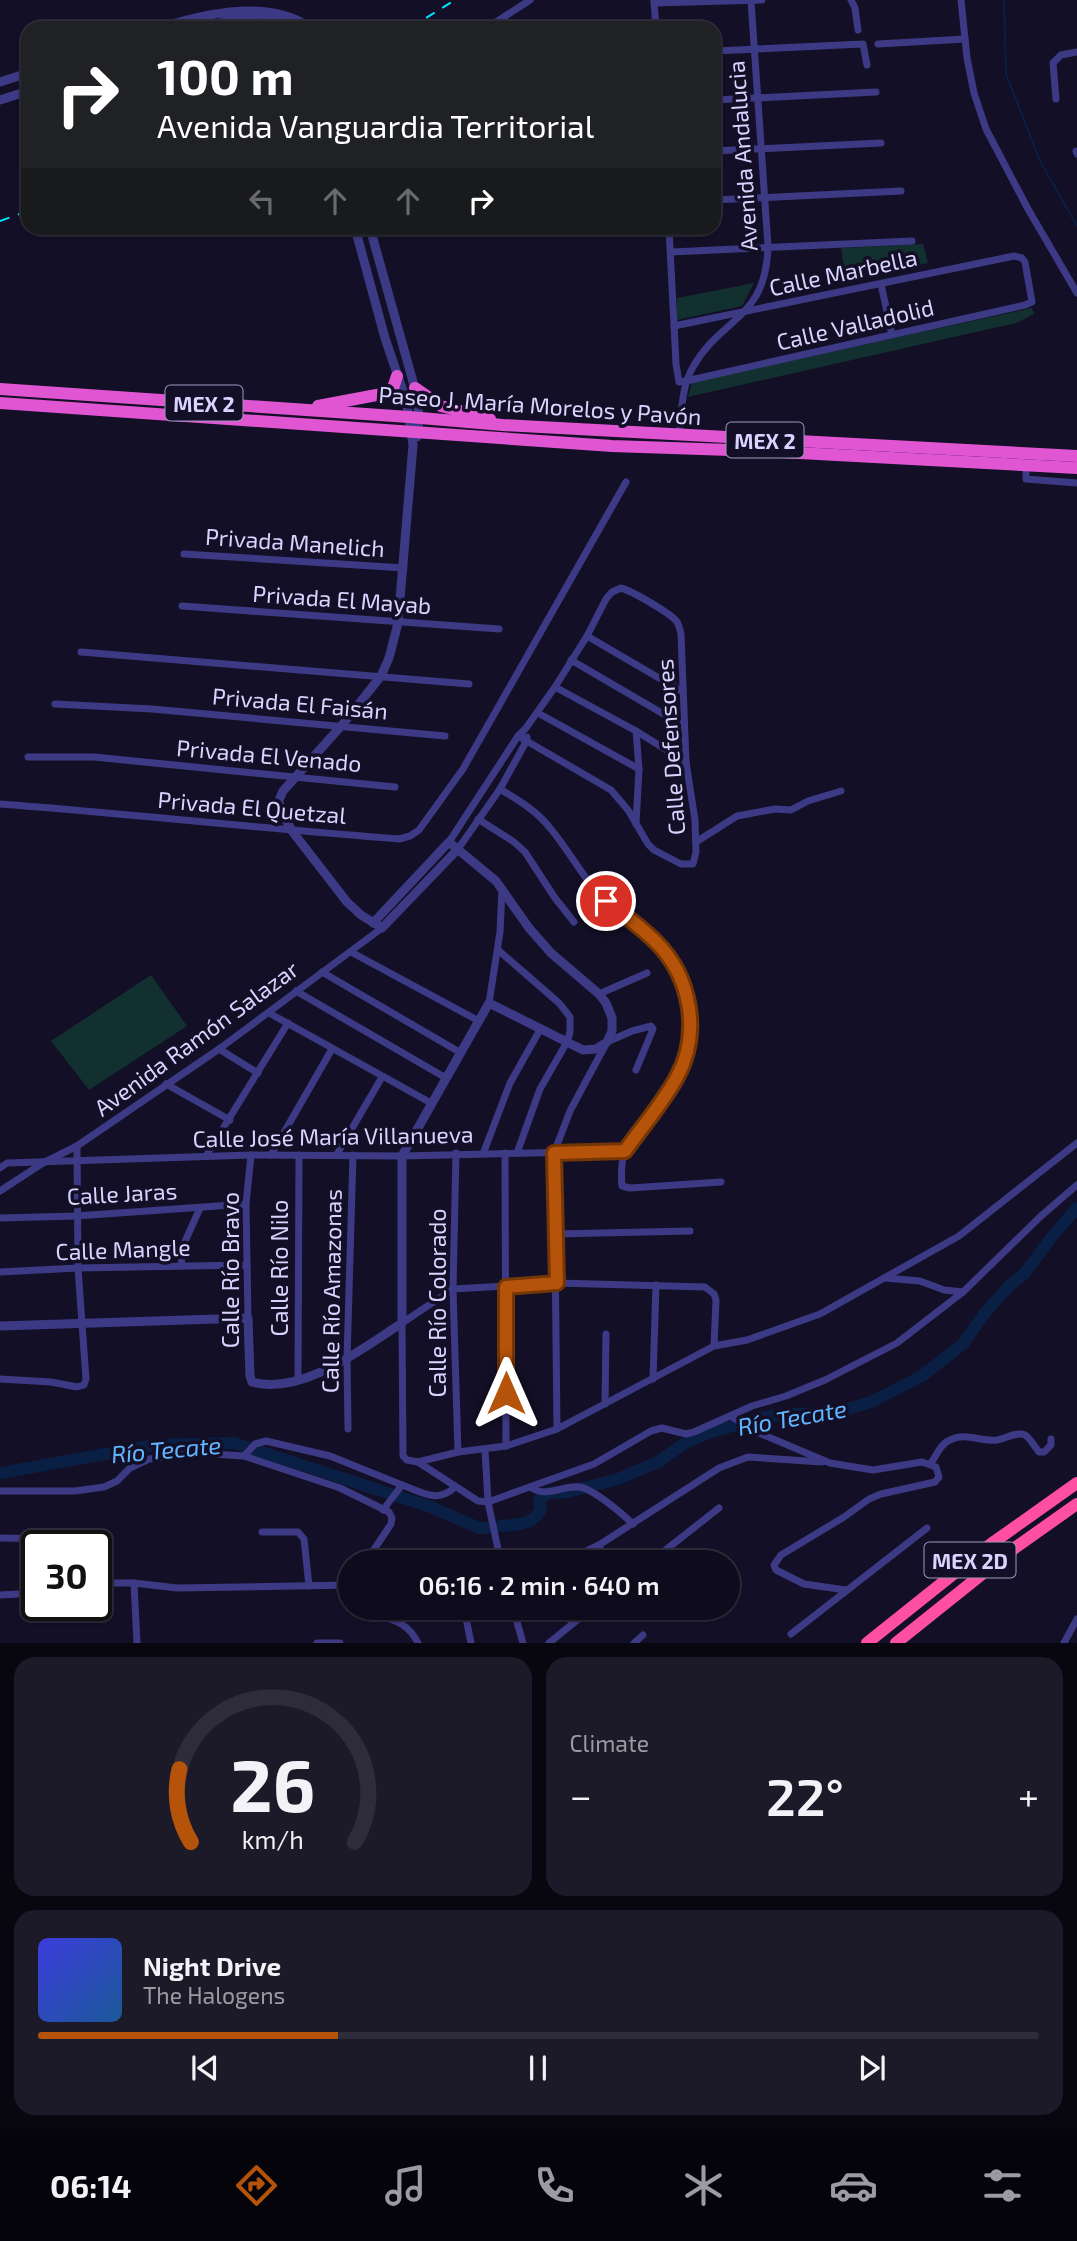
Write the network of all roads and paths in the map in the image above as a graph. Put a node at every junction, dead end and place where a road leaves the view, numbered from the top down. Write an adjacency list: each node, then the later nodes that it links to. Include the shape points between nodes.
1 (530, 0): 13 (street)
2 (762, 0): 6 (street)
3 (851, 0): 15 (street)
4 (961, 0): 16 (street)
5 (259, 1): 9 (street)
6 (751, 1): 7 (street); 18 (street, Avenida Andalucia)
7 (654, 2): 14 (street)
8 (282, 5): 12 (street)
9 (182, 21)
10 (225, 21): 11 (street, via 260,13)
11 (284, 21)
12 (303, 21)
13 (498, 21)
14 (655, 21)
15 (858, 30)
16 (965, 39): 17 (street); 43 (street, via 974,93 986,129)
17 (878, 44)
18 (755, 49): 19 (street); 21 (street, via 863,44); 26 (street, Avenida Andalucia)
19 (721, 51)
20 (1077, 52): 27 (street, via 1061,55 1053,63)
21 (867, 65)
22 (21, 75): 23 (street)
23 (0, 82)
24 (876, 92): 26 (street)
25 (21, 93): 28 (street)
26 (759, 98): 29 (street); 31 (street, Avenida Andalucia)
27 (1056, 99)
28 (0, 100)
29 (721, 100)
30 (881, 144): 31 (street)
31 (762, 149): 32 (street); 34 (street, Avenida Andalucia)
32 (721, 151)
33 (901, 191): 34 (street)
34 (765, 198): 35 (street); 40 (street, Avenida Andalucia)
35 (721, 200)
36 (357, 235): 48 (street)
37 (372, 235): 50 (street)
38 (670, 235): 41 (street)
39 (912, 241): 40 (street)
40 (768, 246): 41 (street); 45 (street, Avenida Andalucia, via 766,275)
41 (671, 252): 46 (street)
42 (881, 284): 44 (street, Calle Marbella, via 1014,256 1025,262); 45 (street, Calle Marbella); 47 (street)
43 (1077, 293)
44 (1032, 302): 47 (street, Calle Valladolid)
45 (745, 312): 46 (street, Calle Marbella); 49 (street, Avenida Andalucia, via 712,341)
46 (674, 326): 49 (street, via 677,376 679,382)
47 (892, 335): 49 (street, Calle Valladolid)
48 (397, 376): 53 (highway, via 393,387 382,394); 54 (street)
49 (686, 382): 56 (street, Avenida Andalucia)
50 (415, 388): 54 (street); 55 (highway, via 440,406)
51 (0, 389): 53 (highway, Paseo J. María Morelos y Pavón / MEX 2)
52 (0, 403): 54 (highway, Paseo J. María Morelos y Pavón / MEX 2)
53 (300, 409): 54 (highway, Paseo J. María Morelos y Pavón / MEX 2)
54 (414, 424): 55 (highway, Paseo J. María Morelos y Pavón / MEX 2); 56 (highway, Paseo J. María Morelos y Pavón / MEX 2, via 612,446); 63 (street)
55 (503, 425): 56 (highway, Paseo J. María Morelos y Pavón / MEX 2)
56 (679, 442): 57 (highway, Paseo J. María Morelos y Pavón / MEX 2); 58 (highway, Paseo J. María Morelos y Pavón / MEX 2)
57 (1077, 456)
58 (1026, 465): 59 (highway, Paseo J. María Morelos y Pavón / MEX 2); 61 (street, via 1026,479)
59 (1077, 468)
60 (626, 482): 94 (street, Privada El Quetzal, via 463,769 419,830 399,839)
61 (1077, 483)
62 (184, 554): 63 (street, Privada Manelich)
63 (404, 568): 65 (street)
64 (182, 606): 65 (street, Privada El Mayab)
65 (398, 623): 67 (street, Privada El Mayab); 71 (street)
66 (680, 628): 68 (street, Avenida Ramón Salazar, via 672,617 625,589 606,599); 74 (street, Calle Defensores)
67 (499, 629)
68 (587, 636): 70 (street, Avenida Ramón Salazar); 74 (street)
69 (81, 652): 71 (street)
70 (571, 660): 73 (street, Avenida Ramón Salazar); 78 (street)
71 (381, 676): 72 (street); 77 (street)
72 (468, 684)
73 (555, 687): 76 (street, Avenida Ramón Salazar); 80 (street)
74 (683, 692): 78 (street, Calle Defensores)
75 (55, 704): 77 (street, Privada El Faisán)
76 (538, 713): 79 (street, Avenida Ramón Salazar); 86 (street)
77 (342, 725): 81 (street, Privada El Faisán); 87 (street)
78 (684, 726): 85 (street, Calle Defensores)
79 (526, 728): 82 (street, Avenida Ramón Salazar); 83 (street)
80 (636, 731): 85 (street); 86 (street)
81 (445, 736)
82 (518, 736): 83 (street); 95 (street, Avenida Ramón Salazar)
83 (527, 740): 89 (street, Avenida Ramón Salazar); 93 (street, via 611,790)
84 (28, 757): 87 (street, Privada El Venado, via 94,757)
85 (686, 762): 96 (street, Calle Defensores)
86 (639, 769): 93 (street)
87 (297, 776): 88 (street, Privada El Venado); 94 (street, via 279,800)
88 (396, 787)
89 (500, 789): 92 (street, Avenida Ramón Salazar); 126 (street, via 538,815 606,901 657,943 688,998 691,1022 684,1060 670,1089)
90 (841, 792): 96 (street, via 791,810 737,816)
91 (0, 804): 94 (street, Privada El Quetzal)
92 (478, 819): 97 (street, Avenida Ramón Salazar); 99 (street, via 525,852)
93 (636, 824): 96 (street, Calle Defensores, via 654,850 681,864 693,864)
94 (292, 831): 100 (street, via 347,902)
95 (449, 842): 97 (street); 100 (street, Avenida Ramón Salazar)
96 (696, 842)
97 (458, 849): 98 (street); 100 (street, Avenida Ramón Salazar)
98 (502, 887): 101 (street); 106 (street, via 551,953)
99 (574, 922)
100 (377, 925): 102 (street, Avenida Ramón Salazar)
101 (498, 950): 107 (street); 112 (street, via 566,1011 571,1027)
102 (351, 953): 103 (street, Avenida Ramón Salazar); 109 (street)
103 (322, 972): 105 (street, Avenida Ramón Salazar); 116 (street)
104 (647, 973): 106 (street)
105 (296, 991): 108 (street, Avenida Ramón Salazar); 120 (street)
106 (599, 994): 113 (street, via 612,1018)
107 (489, 1003): 109 (street); 111 (street)
108 (269, 1013): 110 (street); 114 (street, Avenida Ramón Salazar)
109 (479, 1021): 116 (street)
110 (288, 1023): 115 (street); 118 (street)
111 (541, 1028): 112 (street); 133 (street, via 510,1083)
112 (567, 1042): 113 (street, via 590,1050); 129 (street, via 540,1089)
113 (607, 1042): 117 (street, via 650,1026 653,1029); 130 (street, via 569,1111)
114 (219, 1049): 118 (street); 121 (street, Avenida Ramón Salazar)
115 (332, 1049): 119 (street); 135 (street)
116 (461, 1053): 120 (street)
117 (636, 1070)
118 (258, 1073): 123 (street)
119 (382, 1077): 122 (street); 131 (street)
120 (446, 1078): 122 (street)
121 (166, 1084): 123 (street); 125 (street, Avenida Ramón Salazar)
122 (431, 1103): 138 (street)
123 (230, 1120): 136 (street)
124 (1077, 1143): 155 (street, via 959,1236)
125 (77, 1146): 139 (street); 140 (street, Avenida Ramón Salazar)
126 (625, 1151): 130 (street, Calle José María Villanueva); 142 (street, via 621,1183 625,1188)
127 (456, 1153): 133 (street, Calle José María Villanueva); 138 (street, Calle José María Villanueva); 159 (street, Calle Río Colorado)
128 (505, 1153): 129 (street, Calle José María Villanueva); 133 (street, Calle José María Villanueva); 158 (street)
129 (517, 1153): 130 (street, Calle José María Villanueva)
130 (554, 1153): 150 (street)
131 (338, 1154): 132 (street, Calle José María Villanueva); 137 (street, Calle José María Villanueva)
132 (353, 1154): 138 (street, Calle José María Villanueva); 167 (street, Calle Río Amazonas)
133 (483, 1154)
134 (251, 1155): 135 (street, Calle José María Villanueva); 136 (street, Calle José María Villanueva); 145 (street, Calle Río Bravo)
135 (271, 1155): 137 (street, Calle José María Villanueva)
136 (206, 1156): 139 (street, Calle José María Villanueva)
137 (299, 1156): 170 (street, Calle Río Nilo)
138 (402, 1156): 162 (street)
139 (77, 1162): 140 (street, Calle José María Villanueva); 147 (street)
140 (43, 1163): 141 (street, Avenida Ramón Salazar); 144 (street, Avenida Ramón Salazar)
141 (2, 1165)
142 (721, 1182)
143 (1077, 1185): 160 (street)
144 (0, 1191)
145 (246, 1205): 146 (street, Calle Jaras); 151 (street, Calle Río Bravo)
146 (200, 1208): 147 (street, Calle Jaras); 152 (street, via 183,1246)
147 (76, 1216): 148 (street, Calle Jaras); 153 (street)
148 (0, 1217)
149 (690, 1231): 150 (street)
150 (556, 1234): 156 (street)
151 (247, 1265): 152 (street, Calle Mangle); 161 (street, Calle Río Bravo)
152 (181, 1266): 153 (street, Calle Mangle)
153 (78, 1268): 154 (street, Calle Mangle); 163 (street)
154 (0, 1272)
155 (885, 1278): 160 (street); 166 (street, via 820,1314 747,1340)
156 (557, 1283): 157 (street); 158 (street); 174 (street)
157 (656, 1285): 166 (street, via 709,1290 716,1300); 169 (street)
158 (506, 1287): 159 (street); 176 (street)
159 (453, 1289): 162 (street); 178 (street, Calle Río Colorado)
160 (963, 1292): 172 (street, via 878,1354)
161 (248, 1318): 163 (street); 170 (street, Calle Río Bravo, via 250,1376 255,1384)
162 (402, 1323): 167 (street); 180 (street, via 403,1456)
163 (82, 1324): 164 (street); 168 (street, via 84,1385)
164 (0, 1326)
165 (606, 1334): 171 (street)
166 (714, 1346): 169 (street)
167 (347, 1359): 170 (street); 173 (street, Calle Río Amazonas)
168 (0, 1379)
169 (653, 1379): 171 (street)
170 (298, 1380)
171 (605, 1404): 174 (street)
172 (732, 1416): 181 (street, via 759,1433); 185 (street, via 686,1434 669,1428 651,1431 594,1464)
173 (348, 1429)
174 (557, 1429): 176 (street)
175 (1051, 1439): 182 (street, via 1044,1452 1018,1434 999,1440 951,1439)
176 (506, 1446): 177 (street)
177 (485, 1450): 178 (street); 188 (street)
178 (458, 1452): 180 (street)
179 (244, 1456): 184 (street, via 266,1441 330,1456); 187 (street, via 195,1453 149,1459 117,1481 75,1491); 191 (street, via 340,1489)
180 (418, 1462): 186 (street)
181 (830, 1463): 182 (street, via 873,1470); 192 (street, via 748,1457 729,1464)
182 (931, 1464): 207 (street, via 938,1472 935,1482 869,1499 781,1555 774,1565 804,1584)
183 (1077, 1483): 227 (highway, MEX 2D)
184 (402, 1485): 186 (street, via 437,1497); 191 (street)
185 (531, 1487): 188 (street); 192 (street, via 539,1492 583,1488)
186 (455, 1488): 188 (street, via 478,1502)
187 (0, 1491)
188 (488, 1502): 199 (street)
189 (1077, 1504): 228 (highway, MEX 2D)
190 (719, 1508): 202 (street)
191 (383, 1510): 198 (street, via 392,1518 391,1524)
192 (633, 1524): 197 (street)
193 (927, 1528): 207 (street)
194 (262, 1532): 206 (street, via 301,1534)
195 (0, 1538): 196 (street)
196 (21, 1538)
197 (599, 1545): 200 (street); 201 (street)
198 (374, 1550)
199 (498, 1550)
200 (588, 1550)
201 (601, 1550)
202 (666, 1550)
203 (112, 1583): 204 (street)
204 (134, 1583): 206 (street, via 177,1588); 219 (street)
205 (338, 1585): 206 (street)
206 (309, 1586)
207 (846, 1590): 217 (street)
208 (21, 1594): 209 (street)
209 (0, 1595)
210 (1077, 1619): 229 (street)
211 (395, 1620): 222 (street, via 407,1626)
212 (466, 1620): 223 (street)
213 (516, 1620): 224 (street)
214 (571, 1620): 216 (street)
215 (577, 1620): 216 (street)
216 (572, 1624): 225 (street)
217 (791, 1634)
218 (643, 1635): 226 (street)
219 (137, 1643)
220 (317, 1643): 221 (street)
221 (340, 1643)
222 (418, 1643)
223 (471, 1643)
224 (523, 1643)
225 (549, 1643)
226 (634, 1643)
227 (867, 1643)
228 (896, 1643)
229 (1065, 1643)

